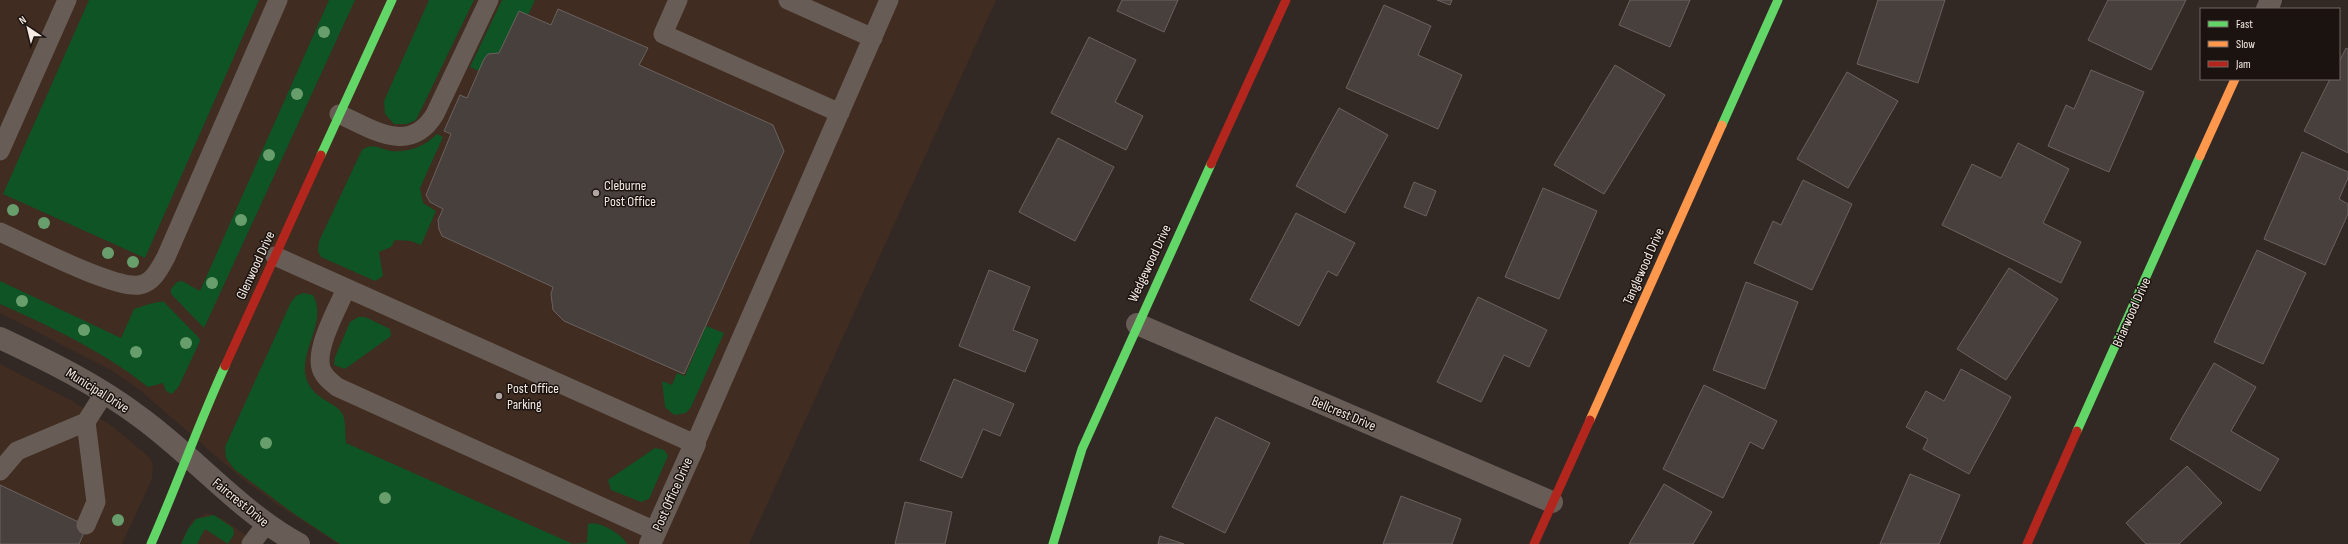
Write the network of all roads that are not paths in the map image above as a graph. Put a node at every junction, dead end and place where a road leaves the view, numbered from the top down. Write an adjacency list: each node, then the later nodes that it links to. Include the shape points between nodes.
1 (67, 0): 14 (lane)
2 (278, 0): 15 (lane, via 169,250 154,277 140,285 112,281)
3 (392, 0): 12 (street, Glenwood Drive)
4 (489, 0): 12 (lane, via 435,114 422,130 406,137 391,137)
5 (678, 0): 13 (lane, via 663,34)
6 (788, 0): 10 (lane)
7 (889, 0): 10 (lane)
8 (1286, 0): 18 (street, Wedgewood Drive)
9 (1778, 0): 25 (street, Tanglewood Drive)
10 (873, 38): 13 (lane)
11 (2235, 80): 34 (street, Briarwood Drive)
12 (340, 114): 16 (street, Glenwood Drive)
13 (840, 114): 22 (lane)
14 (0, 151)
15 (0, 232)
16 (275, 256): 17 (lane); 23 (street, Glenwood Drive, via 199,423)
17 (346, 289): 22 (lane); 28 (lane, via 331,320 320,357 320,368 324,375 338,387)
18 (1137, 324): 25 (street, Bellcrest Drive); 32 (street, Wedgewood Drive, via 1082,449)
19 (0, 338): 20 (street, Municipal Drive, via 81,377)
20 (105, 392): 21 (lane); 23 (street, Municipal Drive)
21 (86, 422): 24 (lane, via 17,451); 27 (lane, via 96,502)
22 (695, 444): 28 (street, Post Office Drive)
23 (187, 456): 26 (street, Faircrest Drive, via 228,494); 29 (street, Glenwood Drive)
24 (0, 471)
25 (1552, 502): 33 (street, Tanglewood Drive)
26 (267, 523): 30 (lane); 31 (street, Faircrest Drive)
27 (86, 525)
28 (652, 538)
29 (151, 544)
30 (251, 544)
31 (299, 544)
32 (1053, 544)
33 (1534, 544)
34 (2027, 544)

